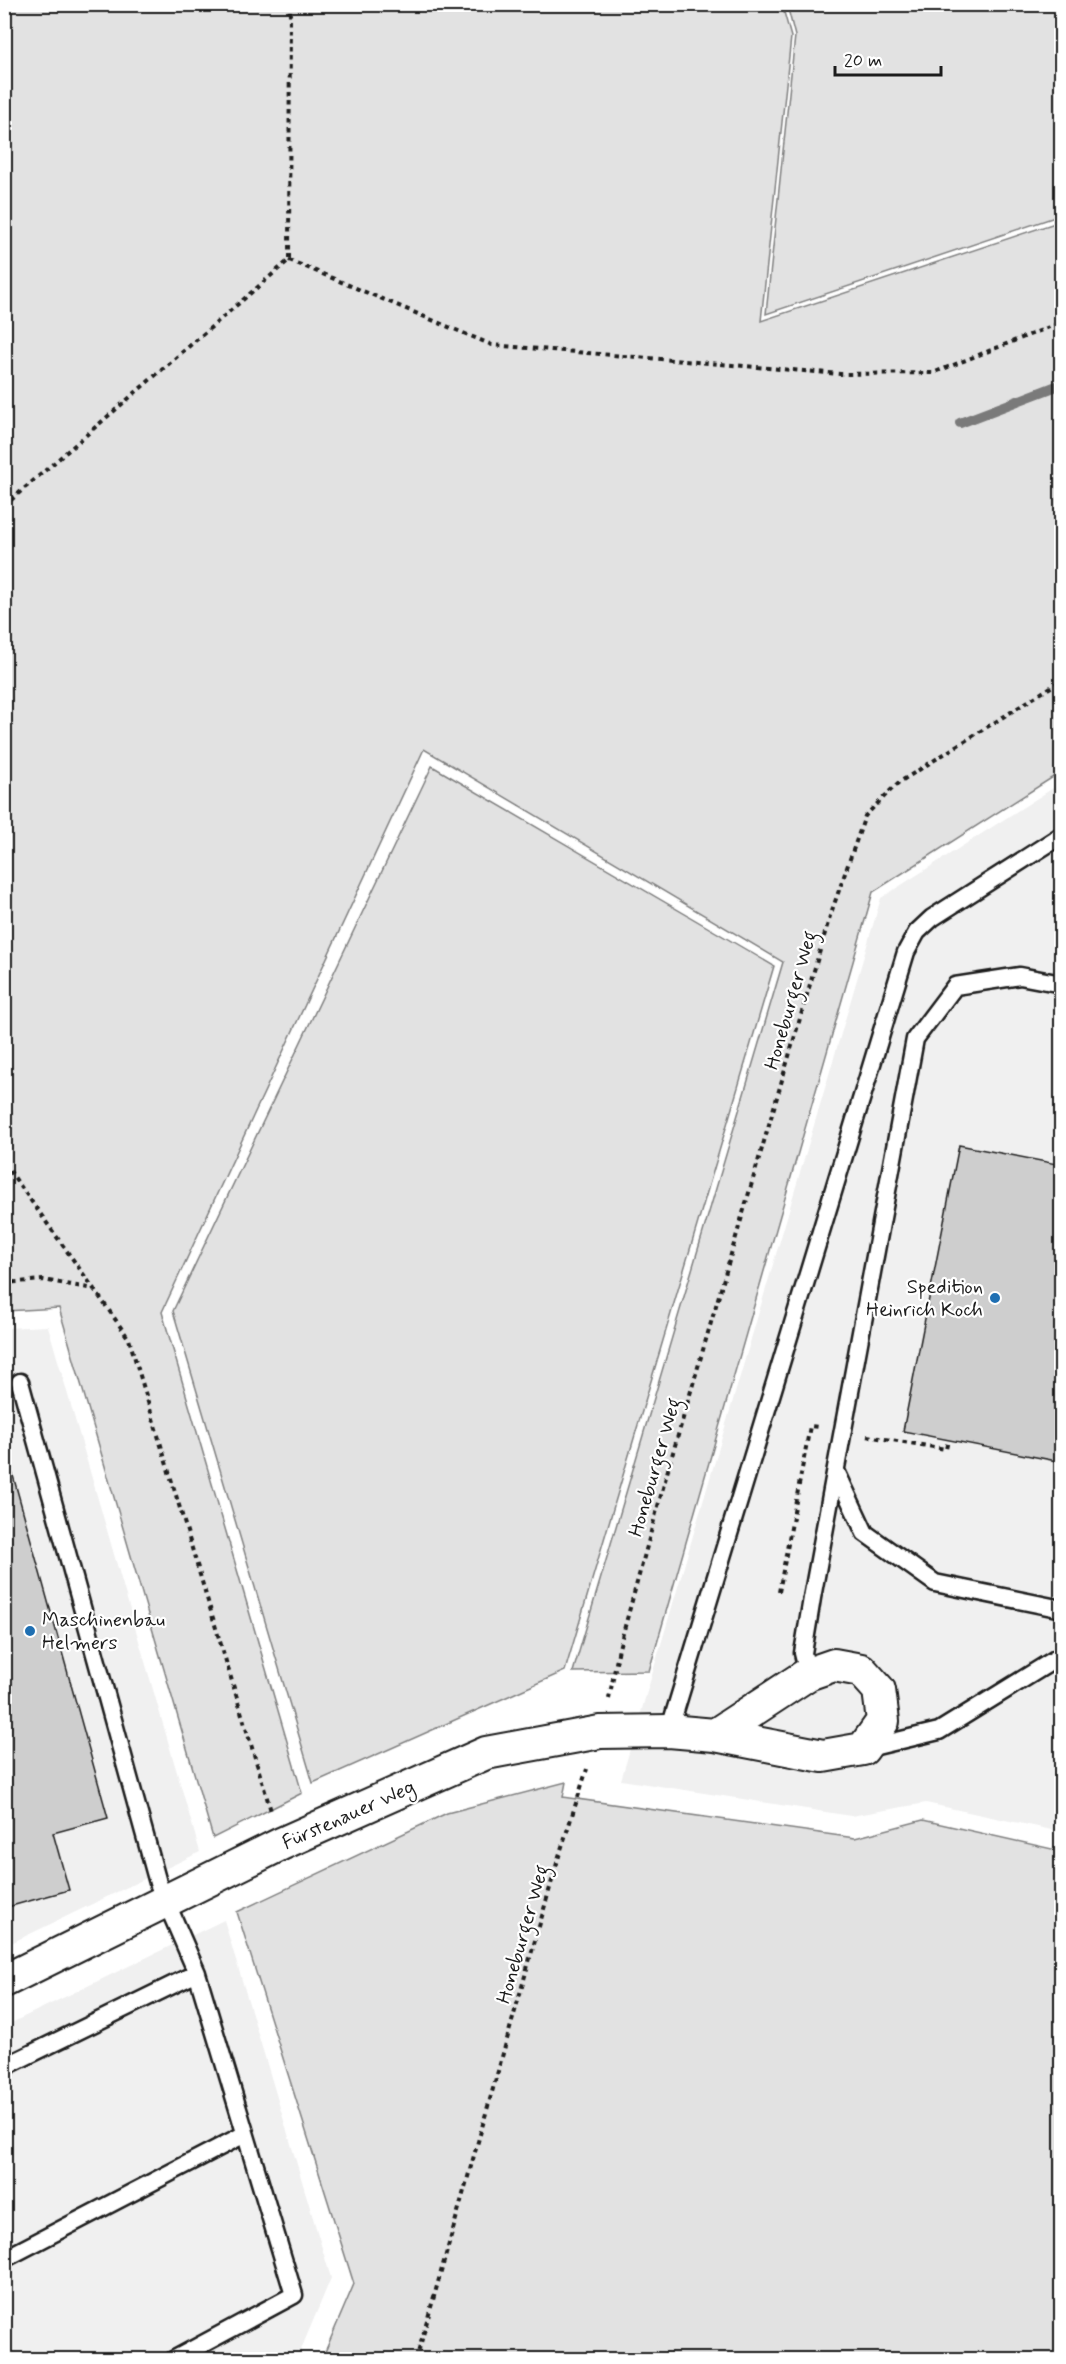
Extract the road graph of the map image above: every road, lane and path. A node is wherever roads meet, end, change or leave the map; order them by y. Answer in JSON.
{"nodes":[{"id":1,"x":290,"y":4,"type":"edge"},
{"id":2,"x":289,"y":260,"type":"junction"},
{"id":3,"x":1062,"y":322,"type":"edge"},
{"id":4,"x":4,"y":506,"type":"edge"},
{"id":5,"x":1062,"y":680,"type":"edge"},
{"id":6,"x":1062,"y":835,"type":"edge"},
{"id":7,"x":1062,"y":984,"type":"edge"},
{"id":8,"x":4,"y":1163,"type":"edge"},
{"id":9,"x":4,"y":1283,"type":"edge"},
{"id":10,"x":94,"y":1289,"type":"junction"},
{"id":11,"x":20,"y":1382,"type":"dead end"},
{"id":12,"x":836,"y":1470,"type":"junction"},
{"id":13,"x":1062,"y":1609,"type":"edge"},
{"id":14,"x":1062,"y":1655,"type":"edge"},
{"id":15,"x":808,"y":1674,"type":"junction"},
{"id":16,"x":669,"y":1731,"type":"junction"},
{"id":17,"x":600,"y":1732,"type":"junction"},
{"id":18,"x":715,"y":1735,"type":"junction"},
{"id":19,"x":863,"y":1749,"type":"junction"},
{"id":20,"x":281,"y":1844,"type":"junction"},
{"id":21,"x":165,"y":1903,"type":"junction"},
{"id":22,"x":197,"y":1973,"type":"junction"},
{"id":23,"x":4,"y":1981,"type":"edge"},
{"id":24,"x":4,"y":2067,"type":"edge"},
{"id":25,"x":245,"y":2134,"type":"junction"},
{"id":26,"x":4,"y":2259,"type":"edge"},
{"id":27,"x":173,"y":2360,"type":"edge"},
{"id":28,"x":416,"y":2360,"type":"edge"}],
"edges":[{"from":1,"to":2,"type":"path"},
{"from":2,"to":3,"type":"path"},
{"from":2,"to":4,"type":"path"},
{"from":5,"to":17,"type":"path","name":"Honeburger Weg"},
{"from":6,"to":16,"type":"lane"},
{"from":7,"to":12,"type":"lane"},
{"from":8,"to":10,"type":"path"},
{"from":9,"to":10,"type":"path"},
{"from":10,"to":20,"type":"path"},
{"from":11,"to":21,"type":"lane"},
{"from":12,"to":13,"type":"lane"},
{"from":12,"to":15,"type":"lane"},
{"from":14,"to":19,"type":"lane"},
{"from":15,"to":18,"type":"street"},
{"from":15,"to":19,"type":"street"},
{"from":16,"to":17,"type":"street","name":"Fürstenauer Weg"},
{"from":16,"to":18,"type":"street","name":"Fürstenauer Weg"},
{"from":17,"to":20,"type":"street","name":"Fürstenauer Weg"},
{"from":17,"to":28,"type":"path","name":"Honeburger Weg"},
{"from":18,"to":19,"type":"street","name":"Fürstenauer Weg"},
{"from":20,"to":21,"type":"street","name":"Fürstenauer Weg"},
{"from":21,"to":22,"type":"lane"},
{"from":21,"to":23,"type":"street","name":"Fürstenauer Weg"},
{"from":22,"to":24,"type":"lane"},
{"from":22,"to":25,"type":"lane"},
{"from":25,"to":26,"type":"lane"},
{"from":25,"to":27,"type":"lane"}]}
